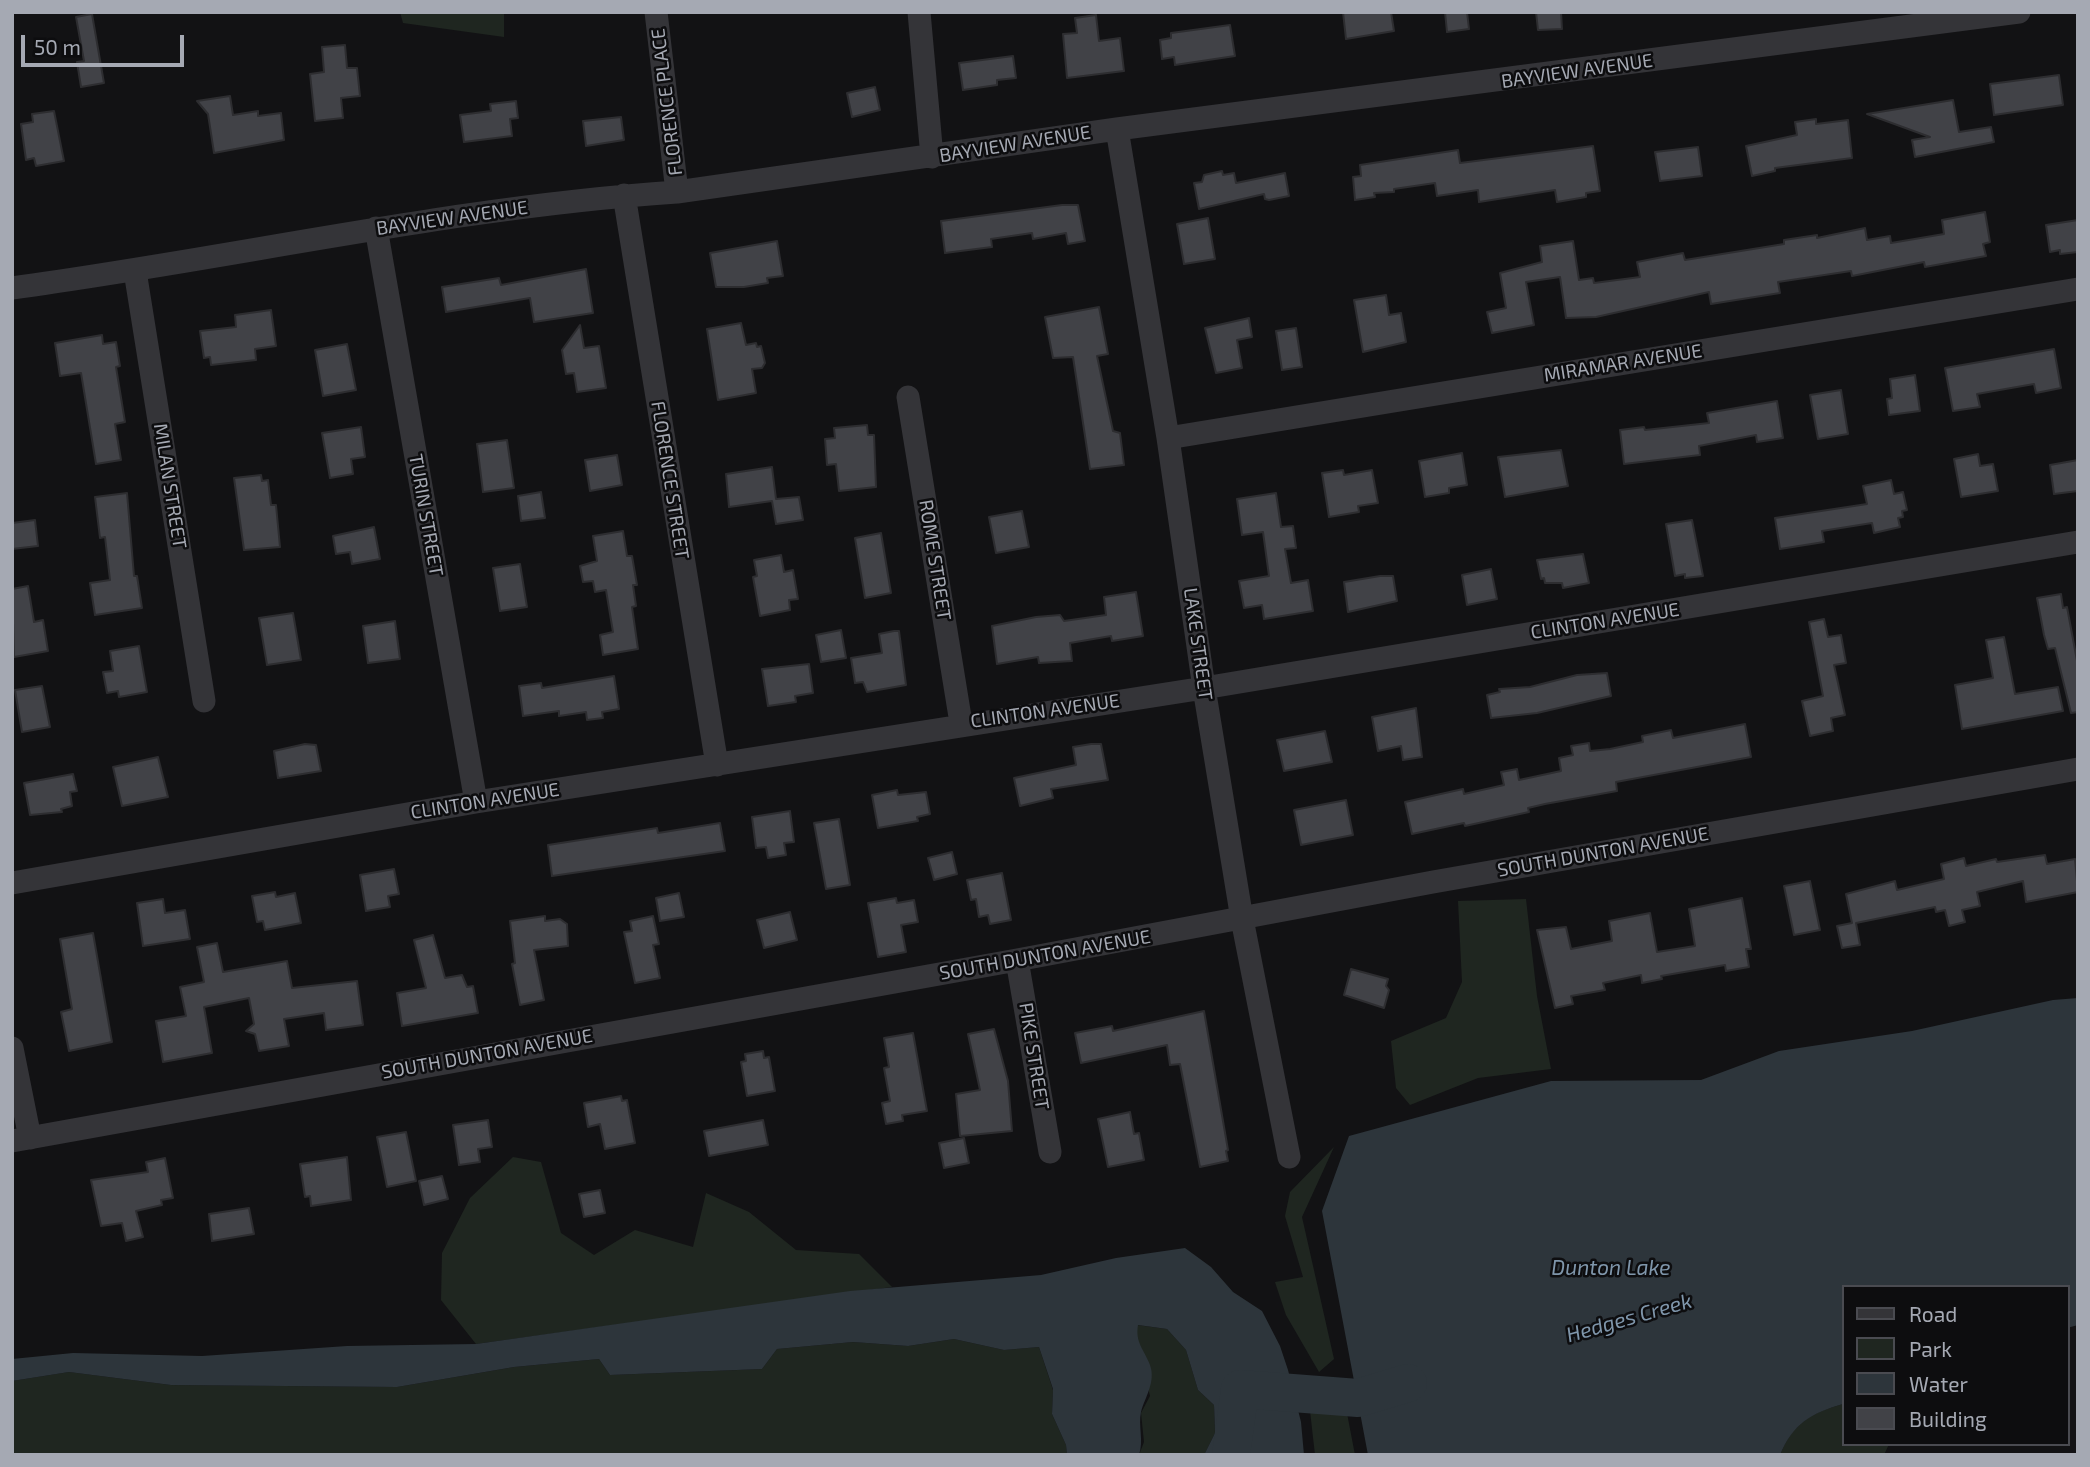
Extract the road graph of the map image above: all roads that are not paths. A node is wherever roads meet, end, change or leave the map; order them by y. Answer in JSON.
{"nodes":[{"id":1,"x":656,"y":12,"type":"edge"},
{"id":2,"x":919,"y":12,"type":"edge"},
{"id":3,"x":2019,"y":12,"type":"edge"},
{"id":4,"x":1117,"y":129,"type":"junction"},
{"id":5,"x":932,"y":157,"type":"junction"},
{"id":6,"x":677,"y":192,"type":"junction"},
{"id":7,"x":624,"y":195,"type":"junction"},
{"id":8,"x":376,"y":228,"type":"junction"},
{"id":9,"x":135,"y":271,"type":"junction"},
{"id":10,"x":12,"y":288,"type":"edge"},
{"id":11,"x":2078,"y":289,"type":"edge"},
{"id":12,"x":908,"y":397,"type":"dead end"},
{"id":13,"x":1168,"y":438,"type":"junction"},
{"id":14,"x":2078,"y":542,"type":"edge"},
{"id":15,"x":1203,"y":688,"type":"junction"},
{"id":16,"x":204,"y":701,"type":"dead end"},
{"id":17,"x":961,"y":723,"type":"junction"},
{"id":18,"x":717,"y":765,"type":"junction"},
{"id":19,"x":2078,"y":769,"type":"edge"},
{"id":20,"x":476,"y":802,"type":"junction"},
{"id":21,"x":12,"y":883,"type":"edge"},
{"id":22,"x":1242,"y":919,"type":"junction"},
{"id":23,"x":1017,"y":960,"type":"junction"},
{"id":24,"x":12,"y":1048,"type":"edge"},
{"id":25,"x":21,"y":1139,"type":"edge"},
{"id":26,"x":1049,"y":1152,"type":"dead end"},
{"id":27,"x":1289,"y":1157,"type":"dead end"}],
"edges":[{"from":1,"to":6,"type":"street","name":"FLORENCE PLACE"},
{"from":2,"to":5,"type":"street"},
{"from":3,"to":4,"type":"street","name":"BAYVIEW AVENUE"},
{"from":4,"to":5,"type":"street","name":"BAYVIEW AVENUE"},
{"from":4,"to":13,"type":"street","name":"LAKE STREET"},
{"from":5,"to":6,"type":"street","name":"BAYVIEW AVENUE"},
{"from":6,"to":7,"type":"street","name":"BAYVIEW AVENUE"},
{"from":7,"to":8,"type":"street","name":"BAYVIEW AVENUE"},
{"from":7,"to":18,"type":"street","name":"FLORENCE STREET"},
{"from":8,"to":9,"type":"street","name":"BAYVIEW AVENUE"},
{"from":8,"to":20,"type":"street","name":"TURIN STREET"},
{"from":9,"to":10,"type":"street","name":"BAYVIEW AVENUE"},
{"from":9,"to":16,"type":"street","name":"MILAN STREET"},
{"from":11,"to":13,"type":"street","name":"MIRAMAR AVENUE"},
{"from":12,"to":17,"type":"street","name":"ROME STREET"},
{"from":13,"to":15,"type":"street","name":"LAKE STREET"},
{"from":14,"to":15,"type":"street","name":"CLINTON AVENUE"},
{"from":15,"to":17,"type":"street","name":"CLINTON AVENUE"},
{"from":15,"to":22,"type":"street","name":"LAKE STREET"},
{"from":17,"to":18,"type":"street","name":"CLINTON AVENUE"},
{"from":18,"to":20,"type":"street","name":"CLINTON AVENUE"},
{"from":19,"to":22,"type":"street","name":"SOUTH DUNTON AVENUE"},
{"from":20,"to":21,"type":"street","name":"CLINTON AVENUE"},
{"from":22,"to":23,"type":"street","name":"SOUTH DUNTON AVENUE"},
{"from":22,"to":27,"type":"street","name":"LAKE STREET"},
{"from":23,"to":25,"type":"street","name":"SOUTH DUNTON AVENUE"},
{"from":23,"to":26,"type":"street","name":"PIKE STREET"},
{"from":24,"to":25,"type":"street"}]}
